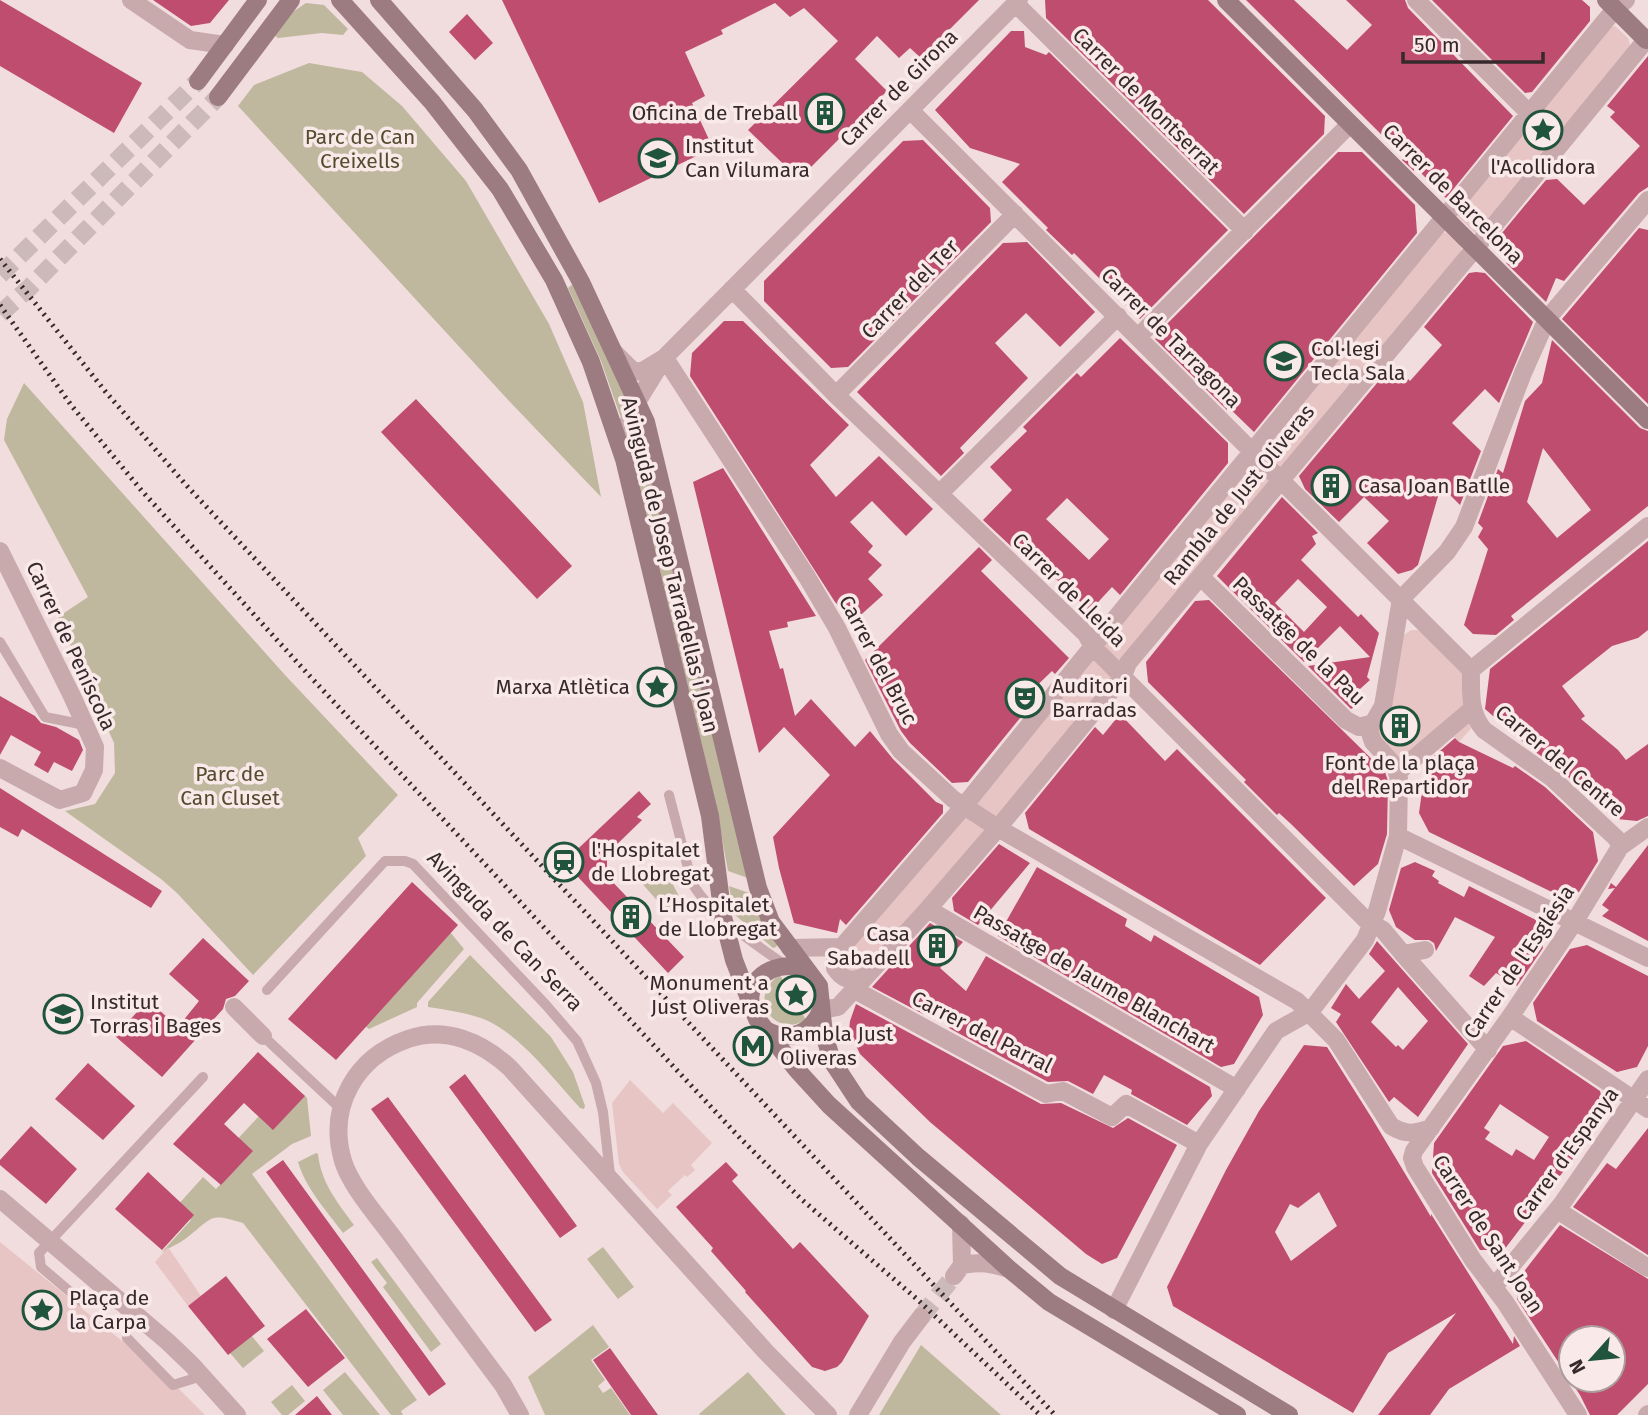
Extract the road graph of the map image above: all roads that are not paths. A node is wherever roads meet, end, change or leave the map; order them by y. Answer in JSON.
{"nodes":[{"id":1,"x":131,"y":0,"type":"edge"},
{"id":2,"x":258,"y":0,"type":"edge"},
{"id":3,"x":291,"y":0,"type":"edge"},
{"id":4,"x":340,"y":0,"type":"edge"},
{"id":5,"x":379,"y":0,"type":"edge"},
{"id":6,"x":1226,"y":0,"type":"edge"},
{"id":7,"x":1416,"y":0,"type":"edge"},
{"id":8,"x":1017,"y":2,"type":"edge"},
{"id":9,"x":1616,"y":3,"type":"edge"},
{"id":10,"x":1647,"y":41,"type":"edge"},
{"id":11,"x":225,"y":45,"type":"junction"},
{"id":12,"x":198,"y":81,"type":"tunnel mouth"},
{"id":13,"x":218,"y":97,"type":"tunnel mouth"},
{"id":14,"x":910,"y":110,"type":"junction"},
{"id":15,"x":1531,"y":114,"type":"junction"},
{"id":16,"x":1350,"y":124,"type":"junction"},
{"id":17,"x":1647,"y":203,"type":"edge"},
{"id":18,"x":1015,"y":214,"type":"junction"},
{"id":19,"x":1445,"y":218,"type":"junction"},
{"id":20,"x":1245,"y":231,"type":"junction"},
{"id":21,"x":1475,"y":248,"type":"junction"},
{"id":22,"x":732,"y":289,"type":"junction"},
{"id":23,"x":1118,"y":316,"type":"junction"},
{"id":24,"x":1547,"y":319,"type":"junction"},
{"id":25,"x":1138,"y":337,"type":"junction"},
{"id":26,"x":614,"y":352,"type":"junction"},
{"id":27,"x":664,"y":358,"type":"junction"},
{"id":28,"x":836,"y":395,"type":"junction"},
{"id":29,"x":637,"y":402,"type":"junction"},
{"id":30,"x":1648,"y":420,"type":"edge"},
{"id":31,"x":620,"y":444,"type":"junction"},
{"id":32,"x":1253,"y":453,"type":"junction"},
{"id":33,"x":1282,"y":479,"type":"junction"},
{"id":34,"x":939,"y":495,"type":"junction"},
{"id":35,"x":1648,"y":526,"type":"edge"},
{"id":36,"x":0,"y":551,"type":"edge"},
{"id":37,"x":1201,"y":578,"type":"junction"},
{"id":38,"x":1401,"y":599,"type":"junction"},
{"id":39,"x":0,"y":642,"type":"edge"},
{"id":40,"x":1093,"y":647,"type":"junction"},
{"id":41,"x":1471,"y":670,"type":"junction"},
{"id":42,"x":1122,"y":676,"type":"junction"},
{"id":43,"x":1472,"y":709,"type":"junction"},
{"id":44,"x":1370,"y":724,"type":"junction"},
{"id":45,"x":85,"y":725,"type":"junction"},
{"id":46,"x":0,"y":768,"type":"edge"},
{"id":47,"x":1398,"y":772,"type":"junction"},
{"id":48,"x":669,"y":795,"type":"dead end"},
{"id":49,"x":964,"y":806,"type":"junction"},
{"id":50,"x":998,"y":828,"type":"junction"},
{"id":51,"x":1398,"y":836,"type":"junction"},
{"id":52,"x":1647,"y":836,"type":"edge"},
{"id":53,"x":1620,"y":847,"type":"junction"},
{"id":54,"x":928,"y":909,"type":"junction"},
{"id":55,"x":723,"y":917,"type":"junction"},
{"id":56,"x":1575,"y":921,"type":"junction"},
{"id":57,"x":1372,"y":923,"type":"junction"},
{"id":58,"x":841,"y":947,"type":"junction"},
{"id":59,"x":1425,"y":950,"type":"dead end"},
{"id":60,"x":1403,"y":954,"type":"junction"},
{"id":61,"x":787,"y":956,"type":"junction"},
{"id":62,"x":1648,"y":958,"type":"edge"},
{"id":63,"x":858,"y":985,"type":"junction"},
{"id":64,"x":267,"y":990,"type":"dead end"},
{"id":65,"x":234,"y":1007,"type":"dead end"},
{"id":66,"x":751,"y":1007,"type":"junction"},
{"id":67,"x":821,"y":1010,"type":"junction"},
{"id":68,"x":1310,"y":1012,"type":"junction"},
{"id":69,"x":1510,"y":1017,"type":"junction"},
{"id":70,"x":764,"y":1029,"type":"junction"},
{"id":71,"x":263,"y":1037,"type":"joint"},
{"id":72,"x":1485,"y":1047,"type":"junction"},
{"id":73,"x":203,"y":1077,"type":"dead end"},
{"id":74,"x":1648,"y":1079,"type":"edge"},
{"id":75,"x":1237,"y":1089,"type":"junction"},
{"id":76,"x":1641,"y":1105,"type":"edge"},
{"id":77,"x":341,"y":1109,"type":"junction"},
{"id":78,"x":1432,"y":1128,"type":"junction"},
{"id":79,"x":1199,"y":1144,"type":"junction"},
{"id":80,"x":610,"y":1179,"type":"junction"},
{"id":81,"x":0,"y":1199,"type":"edge"},
{"id":82,"x":1557,"y":1210,"type":"junction"},
{"id":83,"x":961,"y":1224,"type":"junction"},
{"id":84,"x":51,"y":1240,"type":"junction"},
{"id":85,"x":1648,"y":1268,"type":"edge"},
{"id":86,"x":1009,"y":1269,"type":"junction"},
{"id":87,"x":1494,"y":1287,"type":"junction"},
{"id":88,"x":82,"y":1302,"type":"dead end"},
{"id":89,"x":1114,"y":1310,"type":"junction"},
{"id":90,"x":921,"y":1317,"type":"tunnel mouth"},
{"id":91,"x":127,"y":1338,"type":"dead end"},
{"id":92,"x":202,"y":1376,"type":"junction"},
{"id":93,"x":237,"y":1415,"type":"edge"},
{"id":94,"x":520,"y":1415,"type":"edge"},
{"id":95,"x":828,"y":1415,"type":"edge"},
{"id":96,"x":858,"y":1415,"type":"edge"},
{"id":97,"x":1237,"y":1415,"type":"edge"},
{"id":98,"x":1289,"y":1415,"type":"edge"},
{"id":99,"x":1578,"y":1415,"type":"edge"}],
"edges":[{"from":1,"to":11,"type":"street"},
{"from":2,"to":11,"type":"street"},
{"from":3,"to":13,"type":"street"},
{"from":4,"to":31,"type":"street","name":"Avinguda de Josep Tarradellas i Joan"},
{"from":5,"to":26,"type":"street","name":"Avinguda de Josep Tarradellas i Joan"},
{"from":6,"to":16,"type":"street","name":"Carrer de Barcelona"},
{"from":7,"to":15,"type":"street"},
{"from":8,"to":14,"type":"street","name":"Carrer de Girona"},
{"from":8,"to":20,"type":"street","name":"Carrer de Montserrat"},
{"from":9,"to":10,"type":"street"},
{"from":9,"to":15,"type":"street","name":"Rambla de Just Oliveras"},
{"from":10,"to":21,"type":"street","name":"Rambla de Just Oliveras"},
{"from":11,"to":12,"type":"street"},
{"from":14,"to":18,"type":"street","name":"Carrer de Tarragona"},
{"from":14,"to":22,"type":"street","name":"Carrer de Girona"},
{"from":15,"to":19,"type":"street","name":"Rambla de Just Oliveras"},
{"from":16,"to":19,"type":"street","name":"Carrer de Barcelona"},
{"from":16,"to":20,"type":"street"},
{"from":17,"to":24,"type":"street"},
{"from":18,"to":23,"type":"street","name":"Carrer de Tarragona"},
{"from":18,"to":28,"type":"street","name":"Carrer del Ter"},
{"from":19,"to":21,"type":"street","name":"Carrer de Barcelona"},
{"from":19,"to":32,"type":"street","name":"Rambla de Just Oliveras"},
{"from":20,"to":25,"type":"street"},
{"from":21,"to":24,"type":"street","name":"Carrer de Barcelona"},
{"from":21,"to":33,"type":"street","name":"Rambla de Just Oliveras"},
{"from":22,"to":27,"type":"street","name":"Carrer de Girona"},
{"from":22,"to":28,"type":"street","name":"Carrer de Lleida"},
{"from":23,"to":25,"type":"street","name":"Carrer de Tarragona"},
{"from":23,"to":34,"type":"street"},
{"from":24,"to":30,"type":"street","name":"Carrer de Barcelona"},
{"from":24,"to":38,"type":"street"},
{"from":25,"to":32,"type":"street","name":"Carrer de Tarragona"},
{"from":26,"to":27,"type":"street","name":"Carrer de Girona"},
{"from":26,"to":29,"type":"street","name":"Avinguda de Josep Tarradellas i Joan"},
{"from":27,"to":29,"type":"street","name":"Carrer de Girona"},
{"from":27,"to":49,"type":"street","name":"Carrer del Bruc"},
{"from":28,"to":34,"type":"street","name":"Carrer de Lleida"},
{"from":29,"to":31,"type":"street","name":"Carrer de Girona"},
{"from":29,"to":61,"type":"street","name":"Avinguda de Josep Tarradellas i Joan"},
{"from":31,"to":55,"type":"street","name":"Avinguda de Josep Tarradellas i Joan"},
{"from":32,"to":33,"type":"street","name":"Carrer de Tarragona"},
{"from":32,"to":40,"type":"street","name":"Rambla de Just Oliveras"},
{"from":33,"to":37,"type":"street","name":"Rambla de Just Oliveras"},
{"from":33,"to":38,"type":"street","name":"Carrer de Tarragona"},
{"from":34,"to":40,"type":"street","name":"Carrer de Lleida"},
{"from":35,"to":41,"type":"street"},
{"from":36,"to":45,"type":"street","name":"Carrer de Peníscola"},
{"from":37,"to":42,"type":"street","name":"Rambla de Just Oliveras"},
{"from":37,"to":44,"type":"street","name":"Passatge de la Pau"},
{"from":38,"to":41,"type":"street","name":"Carrer de Tarragona"},
{"from":38,"to":44,"type":"street"},
{"from":39,"to":45,"type":"lane"},
{"from":40,"to":42,"type":"street","name":"Carrer de Lleida"},
{"from":40,"to":49,"type":"street","name":"Rambla de Just Oliveras"},
{"from":41,"to":43,"type":"street"},
{"from":42,"to":50,"type":"street","name":"Rambla de Just Oliveras"},
{"from":42,"to":57,"type":"street","name":"Carrer de Lleida"},
{"from":43,"to":47,"type":"street"},
{"from":43,"to":53,"type":"street","name":"Carrer del Centre"},
{"from":44,"to":47,"type":"street"},
{"from":45,"to":46,"type":"street","name":"Carrer de Peníscola"},
{"from":47,"to":51,"type":"street"},
{"from":48,"to":55,"type":"lane"},
{"from":49,"to":50,"type":"street","name":"Carrer del Bruc"},
{"from":49,"to":58,"type":"street","name":"Rambla de Just Oliveras"},
{"from":50,"to":54,"type":"street","name":"Rambla de Just Oliveras"},
{"from":50,"to":68,"type":"street","name":"Carrer del Bruc"},
{"from":51,"to":56,"type":"street"},
{"from":51,"to":57,"type":"street"},
{"from":52,"to":53,"type":"street","name":"Carrer de l'Església"},
{"from":53,"to":56,"type":"street","name":"Carrer de l'Església"},
{"from":54,"to":63,"type":"street","name":"Rambla de Just Oliveras"},
{"from":54,"to":75,"type":"street","name":"Passatge de Jaume Blanchart"},
{"from":55,"to":61,"type":"lane"},
{"from":55,"to":66,"type":"street","name":"Avinguda de Josep Tarradellas i Joan"},
{"from":56,"to":62,"type":"street"},
{"from":56,"to":69,"type":"street","name":"Carrer de l'Església"},
{"from":57,"to":60,"type":"street","name":"Carrer de Lleida"},
{"from":57,"to":68,"type":"street"},
{"from":58,"to":61,"type":"street"},
{"from":58,"to":63,"type":"street"},
{"from":59,"to":60,"type":"street"},
{"from":60,"to":72,"type":"street","name":"Carrer de Lleida"},
{"from":61,"to":66,"type":"street"},
{"from":61,"to":67,"type":"street","name":"Avinguda de Josep Tarradellas i Joan"},
{"from":63,"to":67,"type":"street","name":"Rambla de Just Oliveras"},
{"from":63,"to":79,"type":"street","name":"Carrer del Parral"},
{"from":64,"to":80,"type":"lane","name":"Avinguda de Can Serra"},
{"from":65,"to":71,"type":"street"},
{"from":66,"to":70,"type":"street","name":"Avinguda de Josep Tarradellas i Joan"},
{"from":67,"to":70,"type":"street"},
{"from":67,"to":89,"type":"street","name":"Avinguda de Josep Tarradellas i Joan"},
{"from":68,"to":75,"type":"street"},
{"from":68,"to":78,"type":"street","name":"Carrer de Sant Joan"},
{"from":69,"to":72,"type":"street","name":"Carrer de l'Església"},
{"from":69,"to":76,"type":"street"},
{"from":70,"to":83,"type":"street","name":"Avinguda de Josep Tarradellas i Joan"},
{"from":71,"to":77,"type":"lane"},
{"from":72,"to":78,"type":"street","name":"Carrer de l'Església"},
{"from":73,"to":84,"type":"lane"},
{"from":74,"to":76,"type":"street","name":"Carrer d'Espanya"},
{"from":75,"to":79,"type":"street"},
{"from":76,"to":82,"type":"street","name":"Carrer d'Espanya"},
{"from":77,"to":80,"type":"street"},
{"from":77,"to":94,"type":"street"},
{"from":78,"to":87,"type":"street","name":"Carrer de Sant Joan"},
{"from":79,"to":89,"type":"street"},
{"from":80,"to":95,"type":"street"},
{"from":81,"to":84,"type":"street"},
{"from":82,"to":85,"type":"street"},
{"from":82,"to":87,"type":"street","name":"Carrer d'Espanya"},
{"from":83,"to":86,"type":"street","name":"Avinguda de Josep Tarradellas i Joan"},
{"from":83,"to":86,"type":"street"},
{"from":84,"to":88,"type":"lane"},
{"from":84,"to":92,"type":"street"},
{"from":86,"to":97,"type":"street","name":"Avinguda de Josep Tarradellas i Joan"},
{"from":87,"to":99,"type":"street","name":"Carrer de Sant Joan"},
{"from":89,"to":98,"type":"street","name":"Avinguda de Josep Tarradellas i Joan"},
{"from":90,"to":96,"type":"street"},
{"from":91,"to":92,"type":"lane"},
{"from":92,"to":93,"type":"street"}]}
